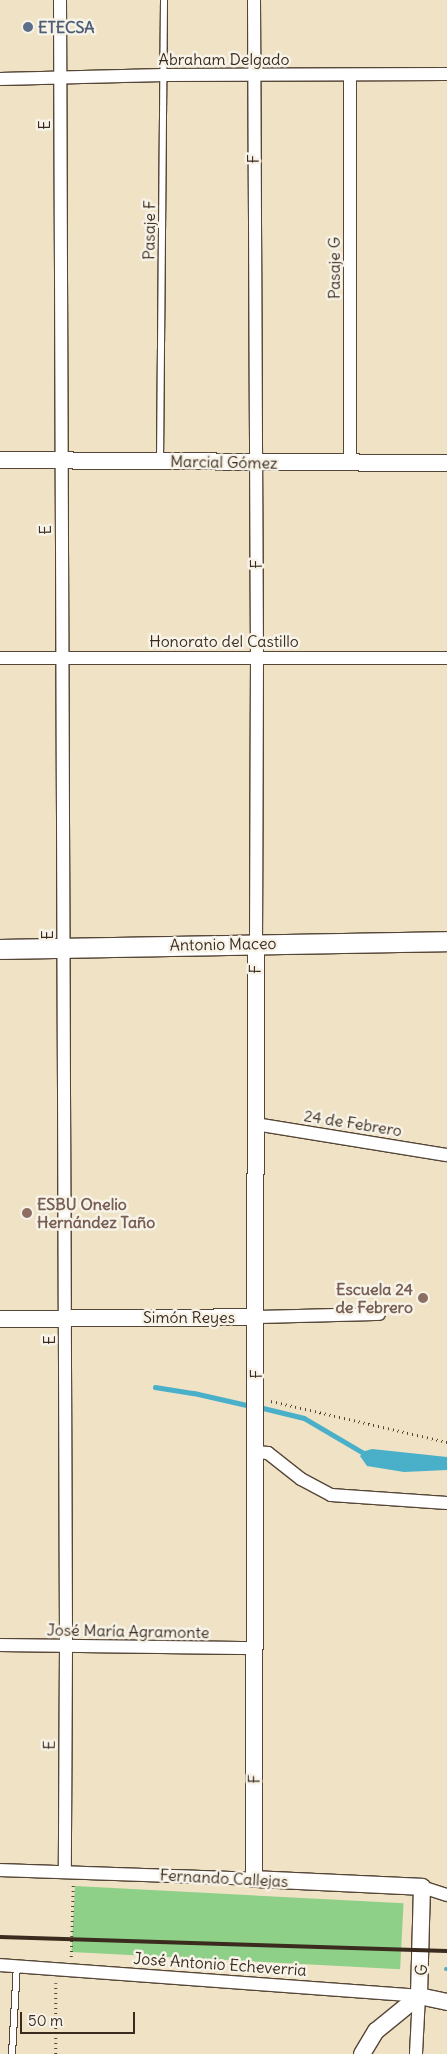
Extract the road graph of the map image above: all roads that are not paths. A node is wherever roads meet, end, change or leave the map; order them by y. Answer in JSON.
{"nodes":[{"id":1,"x":60,"y":0,"type":"edge"},
{"id":2,"x":164,"y":0,"type":"edge"},
{"id":3,"x":254,"y":0,"type":"edge"},
{"id":4,"x":447,"y":74,"type":"edge"},
{"id":5,"x":164,"y":75,"type":"junction"},
{"id":6,"x":350,"y":75,"type":"junction"},
{"id":7,"x":253,"y":76,"type":"junction"},
{"id":8,"x":60,"y":77,"type":"junction"},
{"id":9,"x":0,"y":79,"type":"edge"},
{"id":10,"x":0,"y":460,"type":"edge"},
{"id":11,"x":60,"y":460,"type":"junction"},
{"id":12,"x":160,"y":461,"type":"junction"},
{"id":13,"x":350,"y":462,"type":"junction"},
{"id":14,"x":255,"y":463,"type":"junction"},
{"id":15,"x":447,"y":463,"type":"edge"},
{"id":16,"x":0,"y":658,"type":"edge"},
{"id":17,"x":62,"y":658,"type":"junction"},
{"id":18,"x":257,"y":658,"type":"junction"},
{"id":19,"x":447,"y":658,"type":"edge"},
{"id":20,"x":447,"y":941,"type":"edge"},
{"id":21,"x":256,"y":944,"type":"junction"},
{"id":22,"x":64,"y":947,"type":"junction"},
{"id":23,"x":0,"y":948,"type":"edge"},
{"id":24,"x":254,"y":1124,"type":"junction"},
{"id":25,"x":447,"y":1155,"type":"edge"},
{"id":26,"x":379,"y":1314,"type":"dead end"},
{"id":27,"x":255,"y":1317,"type":"junction"},
{"id":28,"x":65,"y":1318,"type":"junction"},
{"id":29,"x":0,"y":1319,"type":"edge"},
{"id":30,"x":255,"y":1445,"type":"junction"},
{"id":31,"x":447,"y":1503,"type":"edge"},
{"id":32,"x":0,"y":1645,"type":"edge"},
{"id":33,"x":66,"y":1646,"type":"junction"},
{"id":34,"x":255,"y":1648,"type":"junction"},
{"id":35,"x":0,"y":1870,"type":"edge"},
{"id":36,"x":69,"y":1871,"type":"junction"},
{"id":37,"x":254,"y":1879,"type":"junction"},
{"id":38,"x":422,"y":1887,"type":"junction"},
{"id":39,"x":447,"y":1894,"type":"edge"},
{"id":40,"x":0,"y":1965,"type":"edge"},
{"id":41,"x":17,"y":1965,"type":"junction"},
{"id":42,"x":419,"y":1996,"type":"junction"},
{"id":43,"x":447,"y":2002,"type":"edge"},
{"id":44,"x":12,"y":2054,"type":"edge"},
{"id":45,"x":362,"y":2054,"type":"edge"},
{"id":46,"x":416,"y":2054,"type":"edge"}],
"edges":[{"from":1,"to":8,"type":"street","name":"E"},
{"from":2,"to":5,"type":"lane","name":"Pasaje F"},
{"from":3,"to":7,"type":"street","name":"F"},
{"from":4,"to":6,"type":"street","name":"Abraham Delgado"},
{"from":5,"to":7,"type":"street","name":"Abraham Delgado"},
{"from":5,"to":8,"type":"street","name":"Abraham Delgado"},
{"from":5,"to":12,"type":"lane","name":"Pasaje F"},
{"from":6,"to":7,"type":"street","name":"Abraham Delgado"},
{"from":6,"to":13,"type":"street","name":"Pasaje G"},
{"from":7,"to":14,"type":"street","name":"F"},
{"from":8,"to":9,"type":"street","name":"Abraham Delgado"},
{"from":8,"to":11,"type":"street","name":"E"},
{"from":10,"to":11,"type":"street","name":"Marcial Gómez"},
{"from":11,"to":12,"type":"street","name":"Marcial Gómez"},
{"from":11,"to":17,"type":"street","name":"E"},
{"from":12,"to":14,"type":"street","name":"Marcial Gómez"},
{"from":13,"to":14,"type":"street","name":"Marcial Gómez"},
{"from":13,"to":15,"type":"street","name":"Marcial Gómez"},
{"from":14,"to":18,"type":"street","name":"F"},
{"from":16,"to":17,"type":"street","name":"Honorato del Castillo"},
{"from":17,"to":18,"type":"street","name":"Honorato del Castillo"},
{"from":17,"to":22,"type":"street","name":"E"},
{"from":18,"to":19,"type":"street","name":"Honorato del Castillo"},
{"from":18,"to":21,"type":"street","name":"F"},
{"from":20,"to":21,"type":"main road","name":"Antonio Maceo"},
{"from":21,"to":22,"type":"main road","name":"Antonio Maceo"},
{"from":21,"to":24,"type":"street","name":"F"},
{"from":22,"to":23,"type":"main road","name":"Antonio Maceo"},
{"from":22,"to":28,"type":"street","name":"E"},
{"from":24,"to":25,"type":"street","name":"24 de Febrero"},
{"from":24,"to":27,"type":"street","name":"F"},
{"from":26,"to":27,"type":"street","name":"Simón Reyes"},
{"from":27,"to":28,"type":"street","name":"Simón Reyes"},
{"from":27,"to":30,"type":"street","name":"F"},
{"from":28,"to":29,"type":"street","name":"Simón Reyes"},
{"from":28,"to":33,"type":"street","name":"E"},
{"from":30,"to":31,"type":"street"},
{"from":30,"to":34,"type":"street","name":"F"},
{"from":32,"to":33,"type":"street","name":"José María Agramonte"},
{"from":33,"to":34,"type":"street","name":"José María Agramonte"},
{"from":33,"to":36,"type":"street","name":"E"},
{"from":34,"to":37,"type":"street","name":"F"},
{"from":35,"to":36,"type":"street","name":"Fernando Callejas"},
{"from":36,"to":37,"type":"street","name":"Fernando Callejas"},
{"from":37,"to":38,"type":"street","name":"Fernando Callejas"},
{"from":38,"to":39,"type":"street","name":"Fernando Callejas"},
{"from":38,"to":42,"type":"street","name":"G"},
{"from":40,"to":41,"type":"street","name":"José Antonio Echeverria"},
{"from":41,"to":42,"type":"street","name":"José Antonio Echeverria"},
{"from":41,"to":44,"type":"lane"},
{"from":42,"to":43,"type":"street"},
{"from":42,"to":45,"type":"street"},
{"from":42,"to":46,"type":"street","name":"G"}]}
